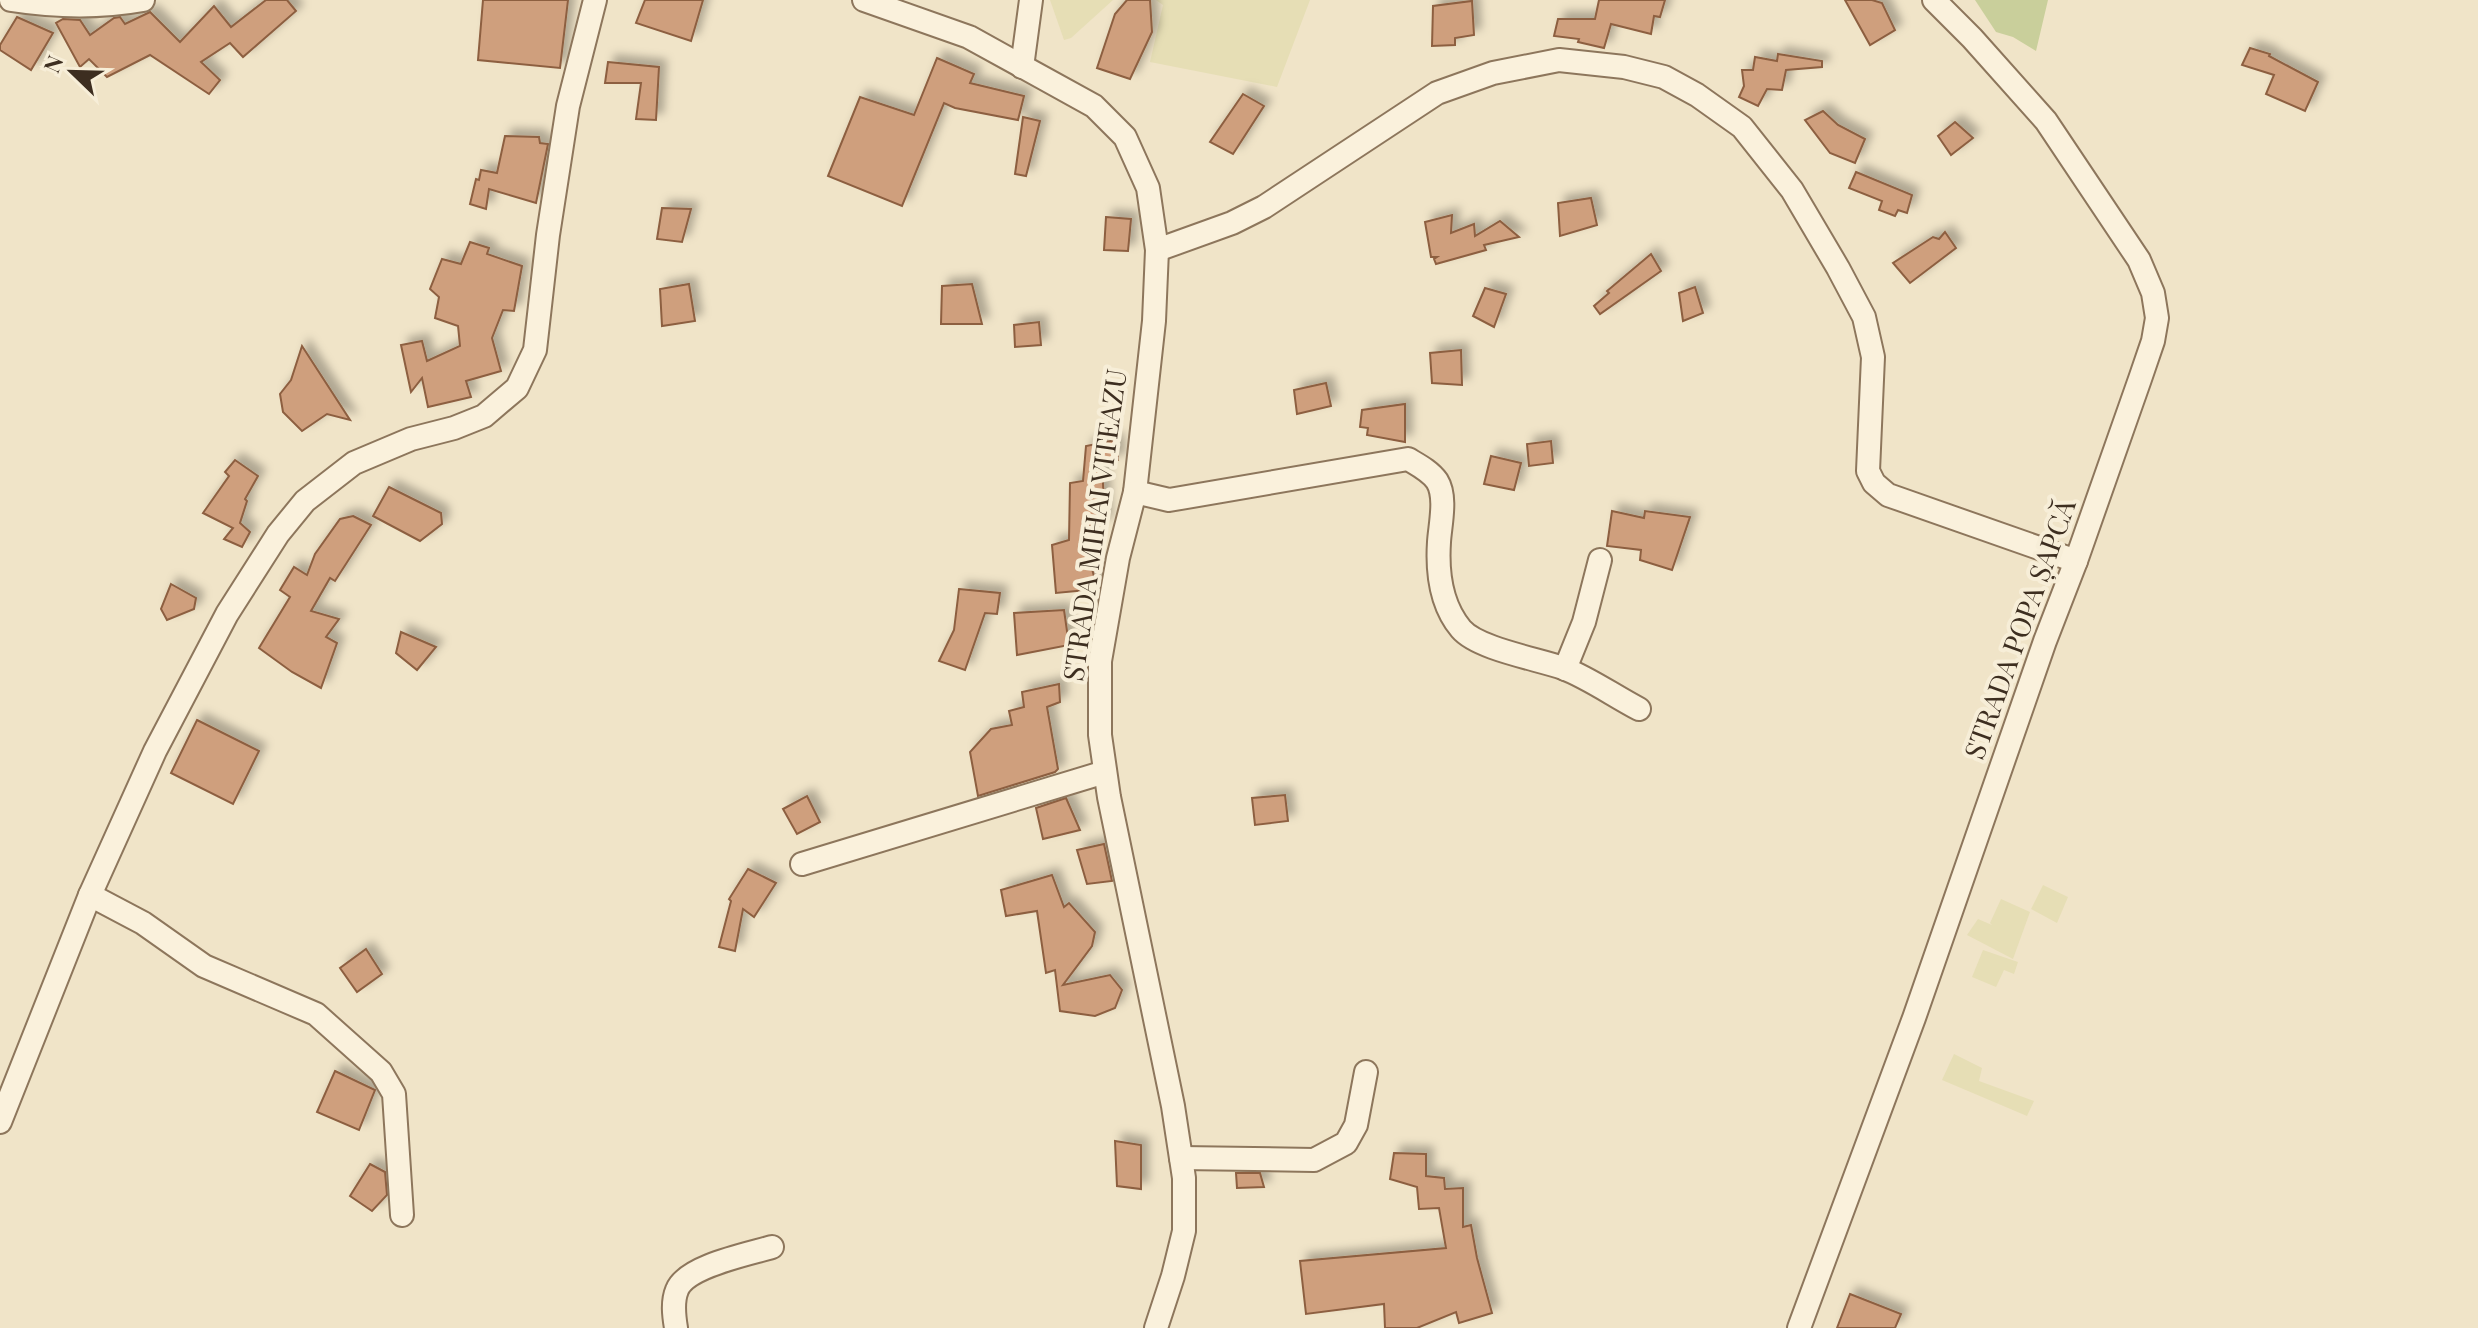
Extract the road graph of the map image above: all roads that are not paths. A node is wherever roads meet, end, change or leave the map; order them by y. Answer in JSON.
{"nodes":[{"id":1,"x":11,"y":0,"type":"edge"},
{"id":2,"x":143,"y":0,"type":"edge"},
{"id":3,"x":595,"y":0,"type":"edge"},
{"id":4,"x":864,"y":0,"type":"edge"},
{"id":5,"x":1031,"y":0,"type":"edge"},
{"id":6,"x":1934,"y":0,"type":"edge"},
{"id":7,"x":1022,"y":67,"type":"junction"},
{"id":8,"x":1157,"y":250,"type":"junction"},
{"id":9,"x":1135,"y":492,"type":"junction"},
{"id":10,"x":1600,"y":560,"type":"dead end"},
{"id":11,"x":2076,"y":561,"type":"junction"},
{"id":12,"x":1565,"y":669,"type":"junction"},
{"id":13,"x":1639,"y":709,"type":"dead end"},
{"id":14,"x":1105,"y":772,"type":"junction"},
{"id":15,"x":802,"y":864,"type":"dead end"},
{"id":16,"x":90,"y":895,"type":"junction"},
{"id":17,"x":1366,"y":1072,"type":"dead end"},
{"id":18,"x":0,"y":1122,"type":"edge"},
{"id":19,"x":1181,"y":1158,"type":"junction"},
{"id":20,"x":402,"y":1215,"type":"dead end"},
{"id":21,"x":772,"y":1247,"type":"dead end"},
{"id":22,"x":676,"y":1328,"type":"edge"},
{"id":23,"x":1156,"y":1328,"type":"edge"},
{"id":24,"x":1799,"y":1328,"type":"edge"}],
"edges":[{"from":1,"to":2,"type":"street"},
{"from":3,"to":16,"type":"street"},
{"from":4,"to":7,"type":"street","name":"STRADA MIHAI VITEAZU"},
{"from":5,"to":7,"type":"street"},
{"from":6,"to":11,"type":"street","name":"STRADA POPA ȘAPCĂ"},
{"from":7,"to":8,"type":"street","name":"STRADA MIHAI VITEAZU"},
{"from":8,"to":9,"type":"street","name":"STRADA MIHAI VITEAZU"},
{"from":8,"to":11,"type":"street"},
{"from":9,"to":12,"type":"street"},
{"from":9,"to":14,"type":"street","name":"STRADA MIHAI VITEAZU"},
{"from":10,"to":12,"type":"street"},
{"from":11,"to":24,"type":"street","name":"STRADA POPA ȘAPCĂ"},
{"from":12,"to":13,"type":"street"},
{"from":14,"to":15,"type":"street"},
{"from":14,"to":19,"type":"street","name":"STRADA MIHAI VITEAZU"},
{"from":16,"to":18,"type":"street"},
{"from":16,"to":20,"type":"street"},
{"from":17,"to":19,"type":"street"},
{"from":19,"to":23,"type":"street","name":"STRADA MIHAI VITEAZU"},
{"from":21,"to":22,"type":"street"}]}
